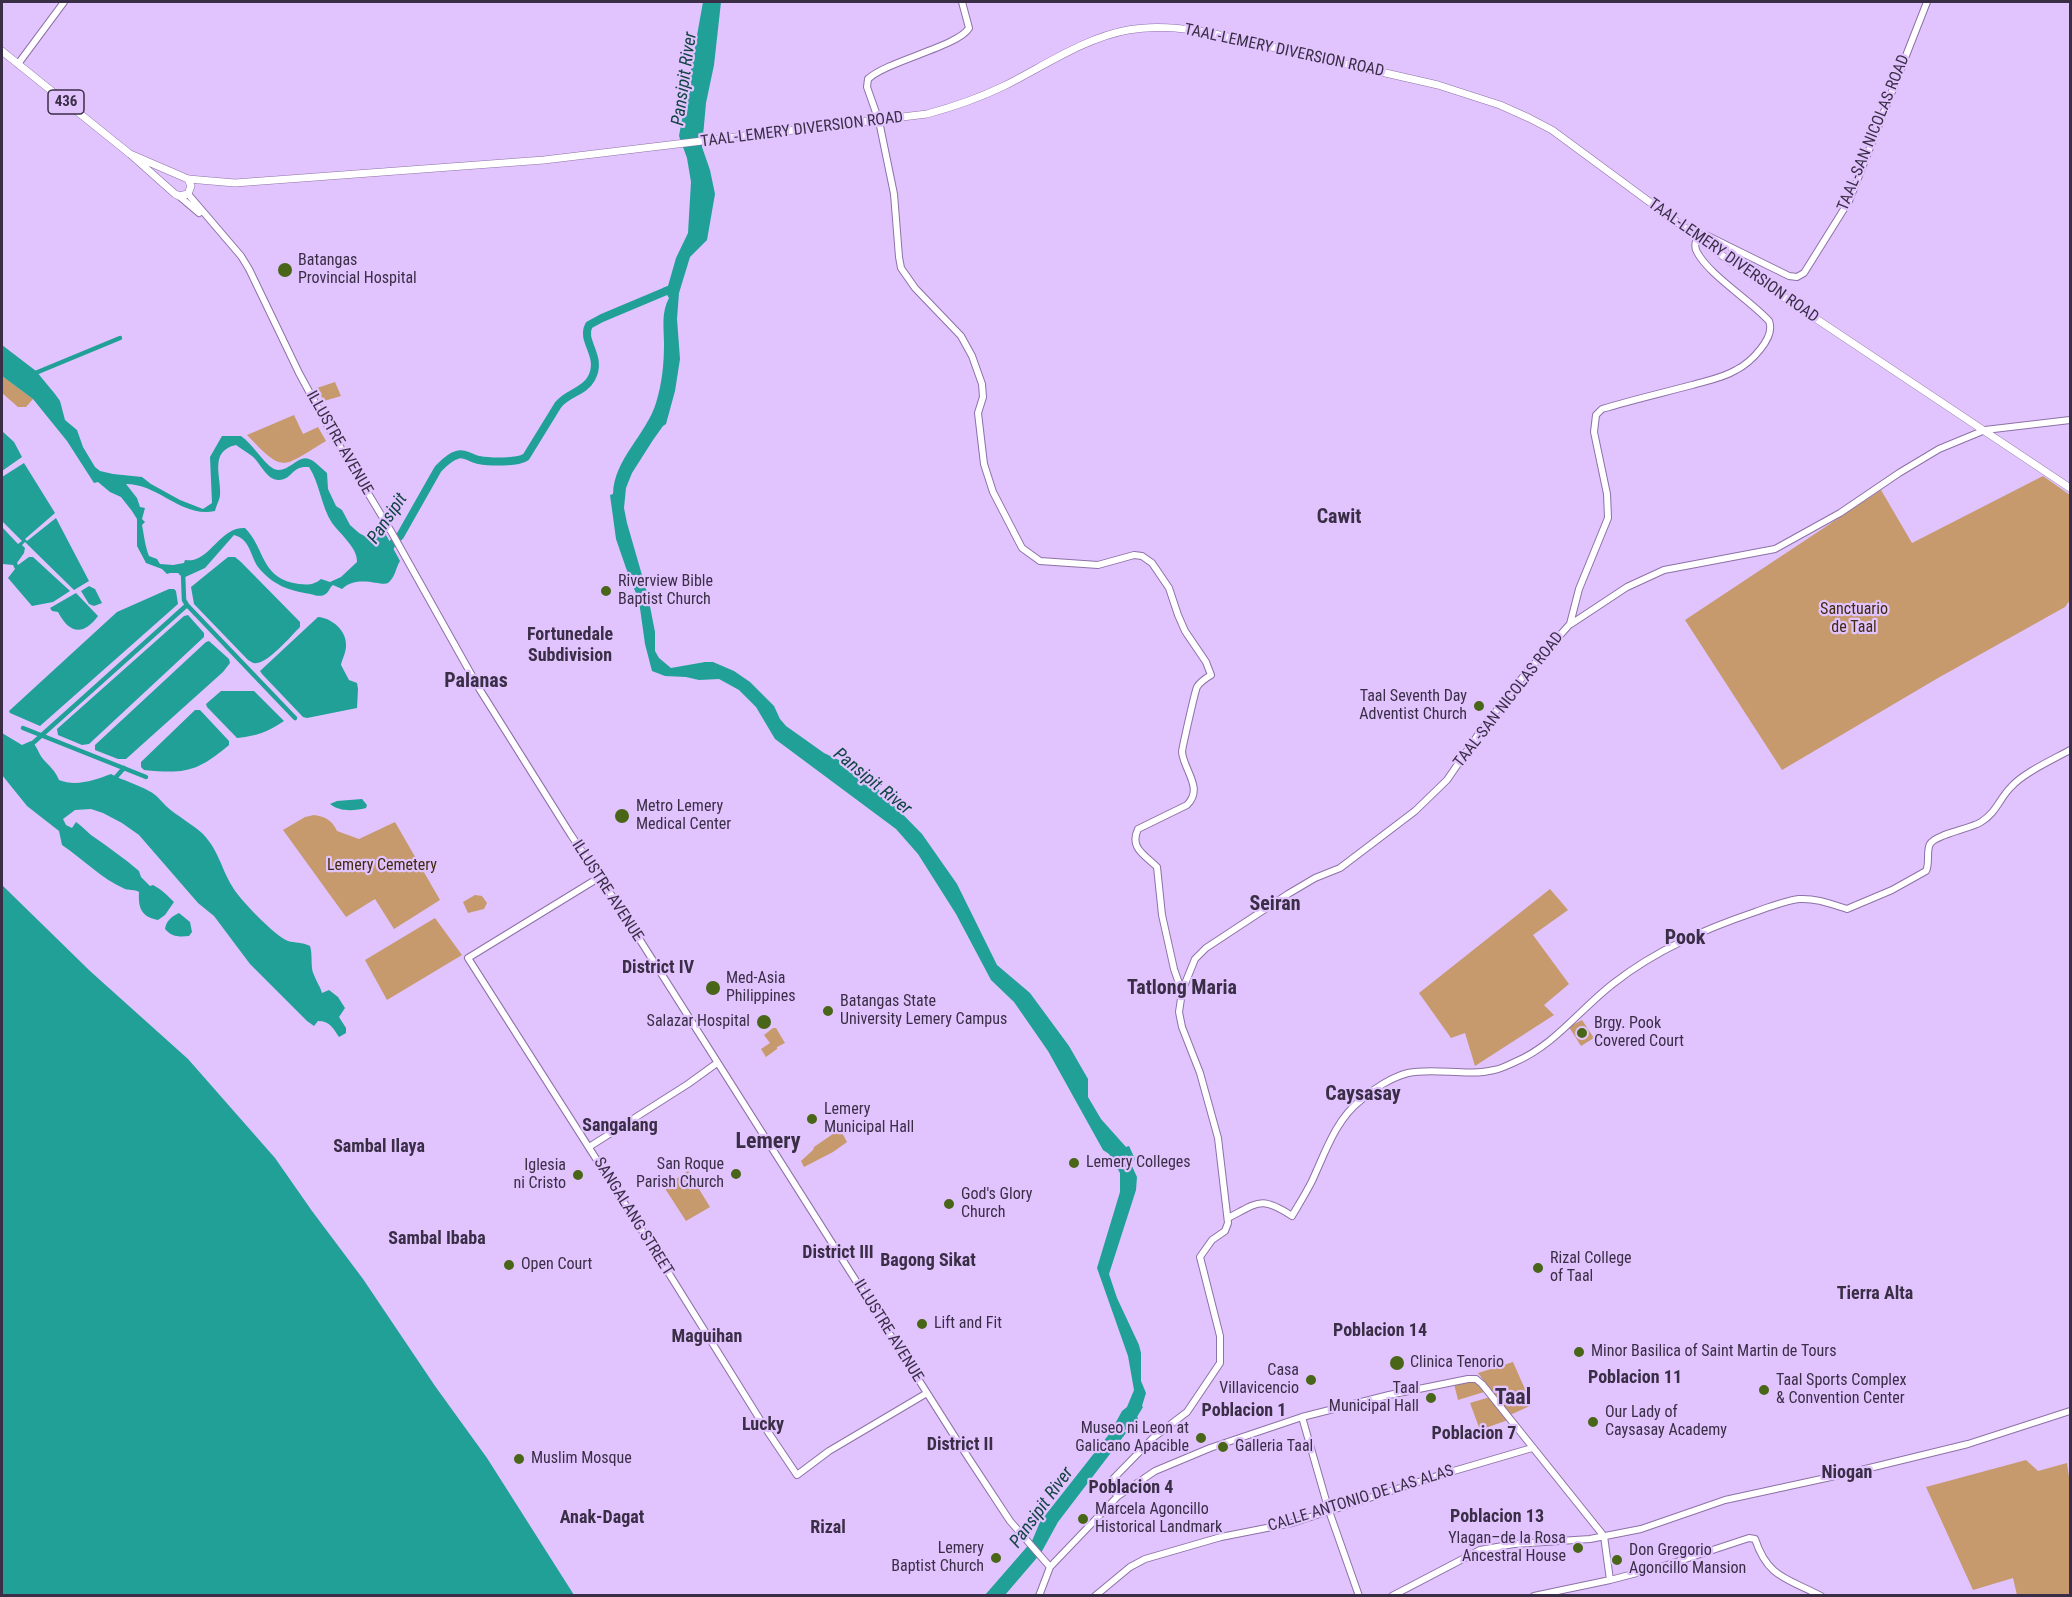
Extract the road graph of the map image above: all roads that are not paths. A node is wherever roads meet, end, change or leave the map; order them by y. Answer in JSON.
{"nodes":[{"id":1,"x":64,"y":2,"type":"edge"},
{"id":2,"x":962,"y":2,"type":"edge"},
{"id":3,"x":1927,"y":2,"type":"edge"},
{"id":4,"x":2,"y":51,"type":"edge"},
{"id":5,"x":18,"y":64,"type":"junction"},
{"id":6,"x":879,"y":121,"type":"junction"},
{"id":7,"x":130,"y":154,"type":"junction"},
{"id":8,"x":180,"y":177,"type":"junction"},
{"id":9,"x":190,"y":183,"type":"junction"},
{"id":10,"x":172,"y":190,"type":"junction"},
{"id":11,"x":188,"y":194,"type":"junction"},
{"id":12,"x":179,"y":196,"type":"junction"},
{"id":13,"x":215,"y":225,"type":"junction"},
{"id":14,"x":1697,"y":238,"type":"junction"},
{"id":15,"x":2070,"y":420,"type":"edge"},
{"id":16,"x":1985,"y":430,"type":"junction"},
{"id":17,"x":2070,"y":488,"type":"edge"},
{"id":18,"x":1570,"y":624,"type":"junction"},
{"id":19,"x":2070,"y":750,"type":"edge"},
{"id":20,"x":600,"y":877,"type":"junction"},
{"id":21,"x":1182,"y":992,"type":"junction"},
{"id":22,"x":717,"y":1063,"type":"junction"},
{"id":23,"x":589,"y":1147,"type":"junction"},
{"id":24,"x":1228,"y":1218,"type":"junction"},
{"id":25,"x":927,"y":1393,"type":"junction"},
{"id":26,"x":2070,"y":1411,"type":"edge"},
{"id":27,"x":1302,"y":1418,"type":"junction"},
{"id":28,"x":1532,"y":1448,"type":"junction"},
{"id":29,"x":1118,"y":1496,"type":"junction"},
{"id":30,"x":1329,"y":1511,"type":"junction"},
{"id":31,"x":1604,"y":1535,"type":"junction"},
{"id":32,"x":1050,"y":1567,"type":"junction"},
{"id":33,"x":1610,"y":1580,"type":"junction"},
{"id":34,"x":1039,"y":1596,"type":"edge"},
{"id":35,"x":1095,"y":1596,"type":"edge"},
{"id":36,"x":1359,"y":1596,"type":"edge"},
{"id":37,"x":1392,"y":1596,"type":"edge"},
{"id":38,"x":1534,"y":1596,"type":"edge"},
{"id":39,"x":1821,"y":1596,"type":"edge"}],
"edges":[{"from":1,"to":5,"type":"main road"},
{"from":2,"to":6,"type":"main road"},
{"from":3,"to":14,"type":"main road","name":"TAAL-SAN NICOLAS ROAD"},
{"from":4,"to":5,"type":"main road","number":"436"},
{"from":5,"to":7,"type":"main road","number":"436"},
{"from":6,"to":9,"type":"main road","name":"TAAL-LEMERY DIVERSION ROAD"},
{"from":6,"to":14,"type":"main road","name":"TAAL-LEMERY DIVERSION ROAD"},
{"from":6,"to":21,"type":"main road"},
{"from":7,"to":8,"type":"main road","number":"436"},
{"from":7,"to":10,"type":"main road","number":"436"},
{"from":8,"to":9,"type":"main road","number":"436"},
{"from":8,"to":10,"type":"main road"},
{"from":9,"to":11,"type":"main road"},
{"from":10,"to":12,"type":"main road","number":"436"},
{"from":11,"to":12,"type":"main road"},
{"from":11,"to":13,"type":"main road","name":"ILLUSTRE AVENUE","number":"436"},
{"from":12,"to":13,"type":"main road","name":"ILLUSTRE AVENUE","number":"436"},
{"from":13,"to":20,"type":"main road","name":"ILLUSTRE AVENUE","number":"436"},
{"from":14,"to":16,"type":"main road","name":"TAAL-LEMERY DIVERSION ROAD"},
{"from":14,"to":18,"type":"main road","name":"TAAL-SAN NICOLAS ROAD"},
{"from":15,"to":16,"type":"main road"},
{"from":16,"to":17,"type":"main road","name":"TAAL-LEMERY DIVERSION ROAD"},
{"from":16,"to":18,"type":"main road"},
{"from":18,"to":21,"type":"main road","name":"TAAL-SAN NICOLAS ROAD"},
{"from":19,"to":24,"type":"main road"},
{"from":20,"to":22,"type":"main road","name":"ILLUSTRE AVENUE","number":"436"},
{"from":20,"to":23,"type":"main road","name":"SANGALANG STREET"},
{"from":21,"to":24,"type":"main road"},
{"from":22,"to":23,"type":"main road"},
{"from":22,"to":25,"type":"main road","name":"ILLUSTRE AVENUE","number":"436"},
{"from":23,"to":25,"type":"main road","name":"SANGALANG STREET"},
{"from":24,"to":29,"type":"main road"},
{"from":25,"to":32,"type":"main road","name":"ILLUSTRE AVENUE","number":"436"},
{"from":26,"to":31,"type":"main road"},
{"from":27,"to":28,"type":"main road"},
{"from":27,"to":29,"type":"main road"},
{"from":27,"to":30,"type":"main road"},
{"from":28,"to":30,"type":"main road","name":"CALLE ANTONIO DE LAS ALAS"},
{"from":28,"to":31,"type":"main road"},
{"from":29,"to":32,"type":"main road"},
{"from":30,"to":35,"type":"main road","name":"CALLE ANTONIO DE LAS ALAS"},
{"from":30,"to":36,"type":"main road"},
{"from":31,"to":33,"type":"main road"},
{"from":31,"to":37,"type":"main road"},
{"from":32,"to":34,"type":"main road"},
{"from":33,"to":38,"type":"main road"},
{"from":33,"to":39,"type":"main road"}]}
